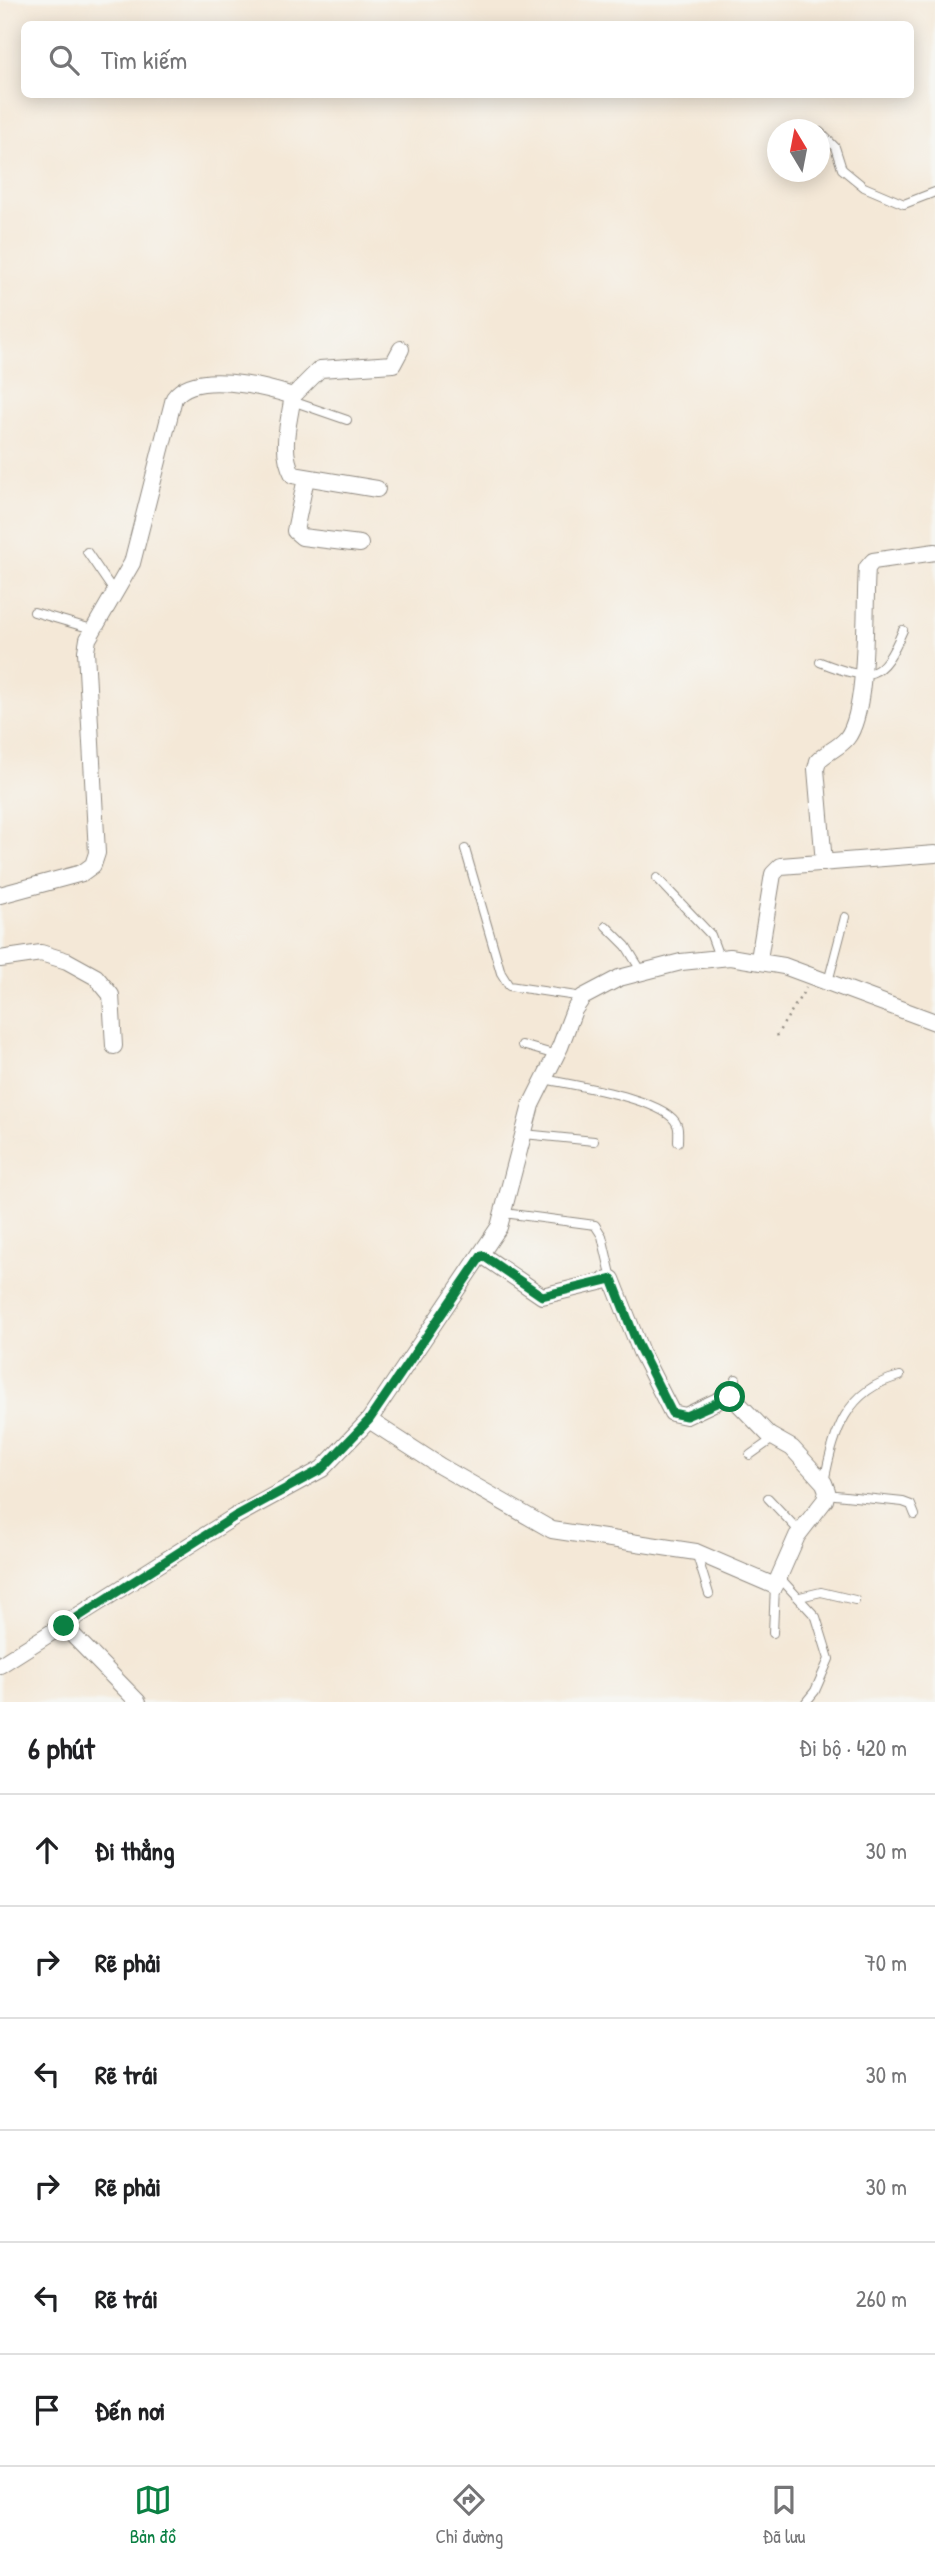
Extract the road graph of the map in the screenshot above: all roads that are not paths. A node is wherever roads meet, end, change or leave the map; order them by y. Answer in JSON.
{"nodes":[{"id":1,"x":830,"y":142,"type":"edge"},
{"id":2,"x":935,"y":192,"type":"edge"},
{"id":3,"x":401,"y":349,"type":"dead end"},
{"id":4,"x":292,"y":398,"type":"junction"},
{"id":5,"x":347,"y":420,"type":"dead end"},
{"id":6,"x":306,"y":478,"type":"junction"},
{"id":7,"x":377,"y":489,"type":"dead end"},
{"id":8,"x":360,"y":544,"type":"dead end"},
{"id":9,"x":87,"y":552,"type":"dead end"},
{"id":10,"x":935,"y":552,"type":"edge"},
{"id":11,"x":115,"y":593,"type":"junction"},
{"id":12,"x":34,"y":612,"type":"dead end"},
{"id":13,"x":92,"y":629,"type":"junction"},
{"id":14,"x":903,"y":630,"type":"dead end"},
{"id":15,"x":820,"y":662,"type":"dead end"},
{"id":16,"x":863,"y":675,"type":"junction"},
{"id":17,"x":465,"y":849,"type":"dead end"},
{"id":18,"x":935,"y":854,"type":"edge"},
{"id":19,"x":824,"y":863,"type":"junction"},
{"id":20,"x":657,"y":878,"type":"dead end"},
{"id":21,"x":0,"y":895,"type":"edge"},
{"id":22,"x":845,"y":917,"type":"dead end"},
{"id":23,"x":606,"y":926,"type":"dead end"},
{"id":24,"x":719,"y":957,"type":"junction"},
{"id":25,"x":0,"y":959,"type":"edge"},
{"id":26,"x":759,"y":960,"type":"junction"},
{"id":27,"x":642,"y":972,"type":"junction"},
{"id":28,"x":821,"y":979,"type":"junction"},
{"id":29,"x":583,"y":997,"type":"junction"},
{"id":30,"x":935,"y":1021,"type":"edge"},
{"id":31,"x":522,"y":1045,"type":"dead end"},
{"id":32,"x":114,"y":1046,"type":"dead end"},
{"id":33,"x":556,"y":1055,"type":"junction"},
{"id":34,"x":544,"y":1079,"type":"junction"},
{"id":35,"x":524,"y":1134,"type":"junction"},
{"id":36,"x":594,"y":1141,"type":"dead end"},
{"id":37,"x":678,"y":1142,"type":"dead end"},
{"id":38,"x":504,"y":1213,"type":"junction"},
{"id":39,"x":482,"y":1255,"type":"junction"},
{"id":40,"x":612,"y":1279,"type":"junction"},
{"id":41,"x":900,"y":1376,"type":"dead end"},
{"id":42,"x":736,"y":1379,"type":"dead end"},
{"id":43,"x":730,"y":1397,"type":"junction"},
{"id":44,"x":369,"y":1420,"type":"junction"},
{"id":45,"x":774,"y":1438,"type":"junction"},
{"id":46,"x":750,"y":1455,"type":"dead end"},
{"id":47,"x":825,"y":1489,"type":"junction"},
{"id":48,"x":768,"y":1498,"type":"dead end"},
{"id":49,"x":915,"y":1515,"type":"dead end"},
{"id":50,"x":800,"y":1532,"type":"junction"},
{"id":51,"x":696,"y":1552,"type":"junction"},
{"id":52,"x":777,"y":1581,"type":"junction"},
{"id":53,"x":709,"y":1594,"type":"dead end"},
{"id":54,"x":800,"y":1597,"type":"junction"},
{"id":55,"x":855,"y":1600,"type":"dead end"},
{"id":56,"x":64,"y":1626,"type":"junction"},
{"id":57,"x":773,"y":1633,"type":"dead end"},
{"id":58,"x":0,"y":1665,"type":"edge"},
{"id":59,"x":138,"y":1702,"type":"edge"},
{"id":60,"x":806,"y":1702,"type":"edge"}],
"edges":[{"from":1,"to":2,"type":"lane"},
{"from":3,"to":4,"type":"street"},
{"from":4,"to":5,"type":"lane"},
{"from":4,"to":6,"type":"street"},
{"from":4,"to":11,"type":"street"},
{"from":6,"to":7,"type":"street"},
{"from":6,"to":8,"type":"street"},
{"from":9,"to":11,"type":"lane"},
{"from":10,"to":16,"type":"street"},
{"from":11,"to":13,"type":"street"},
{"from":12,"to":13,"type":"lane"},
{"from":13,"to":21,"type":"street"},
{"from":14,"to":16,"type":"lane"},
{"from":15,"to":16,"type":"lane"},
{"from":16,"to":19,"type":"street"},
{"from":17,"to":29,"type":"lane"},
{"from":18,"to":19,"type":"street"},
{"from":19,"to":26,"type":"street"},
{"from":20,"to":24,"type":"lane"},
{"from":22,"to":28,"type":"lane"},
{"from":23,"to":27,"type":"lane"},
{"from":24,"to":26,"type":"street"},
{"from":24,"to":27,"type":"street"},
{"from":25,"to":32,"type":"street"},
{"from":26,"to":28,"type":"street"},
{"from":27,"to":29,"type":"street"},
{"from":28,"to":30,"type":"street"},
{"from":29,"to":33,"type":"street"},
{"from":31,"to":33,"type":"lane"},
{"from":33,"to":34,"type":"street"},
{"from":34,"to":35,"type":"street"},
{"from":34,"to":37,"type":"lane"},
{"from":35,"to":36,"type":"lane"},
{"from":35,"to":38,"type":"street"},
{"from":38,"to":39,"type":"street"},
{"from":38,"to":40,"type":"lane"},
{"from":39,"to":40,"type":"street"},
{"from":39,"to":44,"type":"street"},
{"from":40,"to":43,"type":"street"},
{"from":41,"to":47,"type":"lane"},
{"from":42,"to":43,"type":"lane"},
{"from":43,"to":45,"type":"street"},
{"from":44,"to":51,"type":"street"},
{"from":44,"to":56,"type":"street"},
{"from":45,"to":46,"type":"lane"},
{"from":45,"to":47,"type":"street"},
{"from":47,"to":49,"type":"lane"},
{"from":47,"to":50,"type":"street"},
{"from":48,"to":50,"type":"lane"},
{"from":50,"to":52,"type":"street"},
{"from":51,"to":52,"type":"street"},
{"from":51,"to":53,"type":"lane"},
{"from":52,"to":54,"type":"lane"},
{"from":52,"to":57,"type":"lane"},
{"from":54,"to":55,"type":"lane"},
{"from":54,"to":60,"type":"lane"},
{"from":56,"to":58,"type":"street"},
{"from":56,"to":59,"type":"street"}]}
